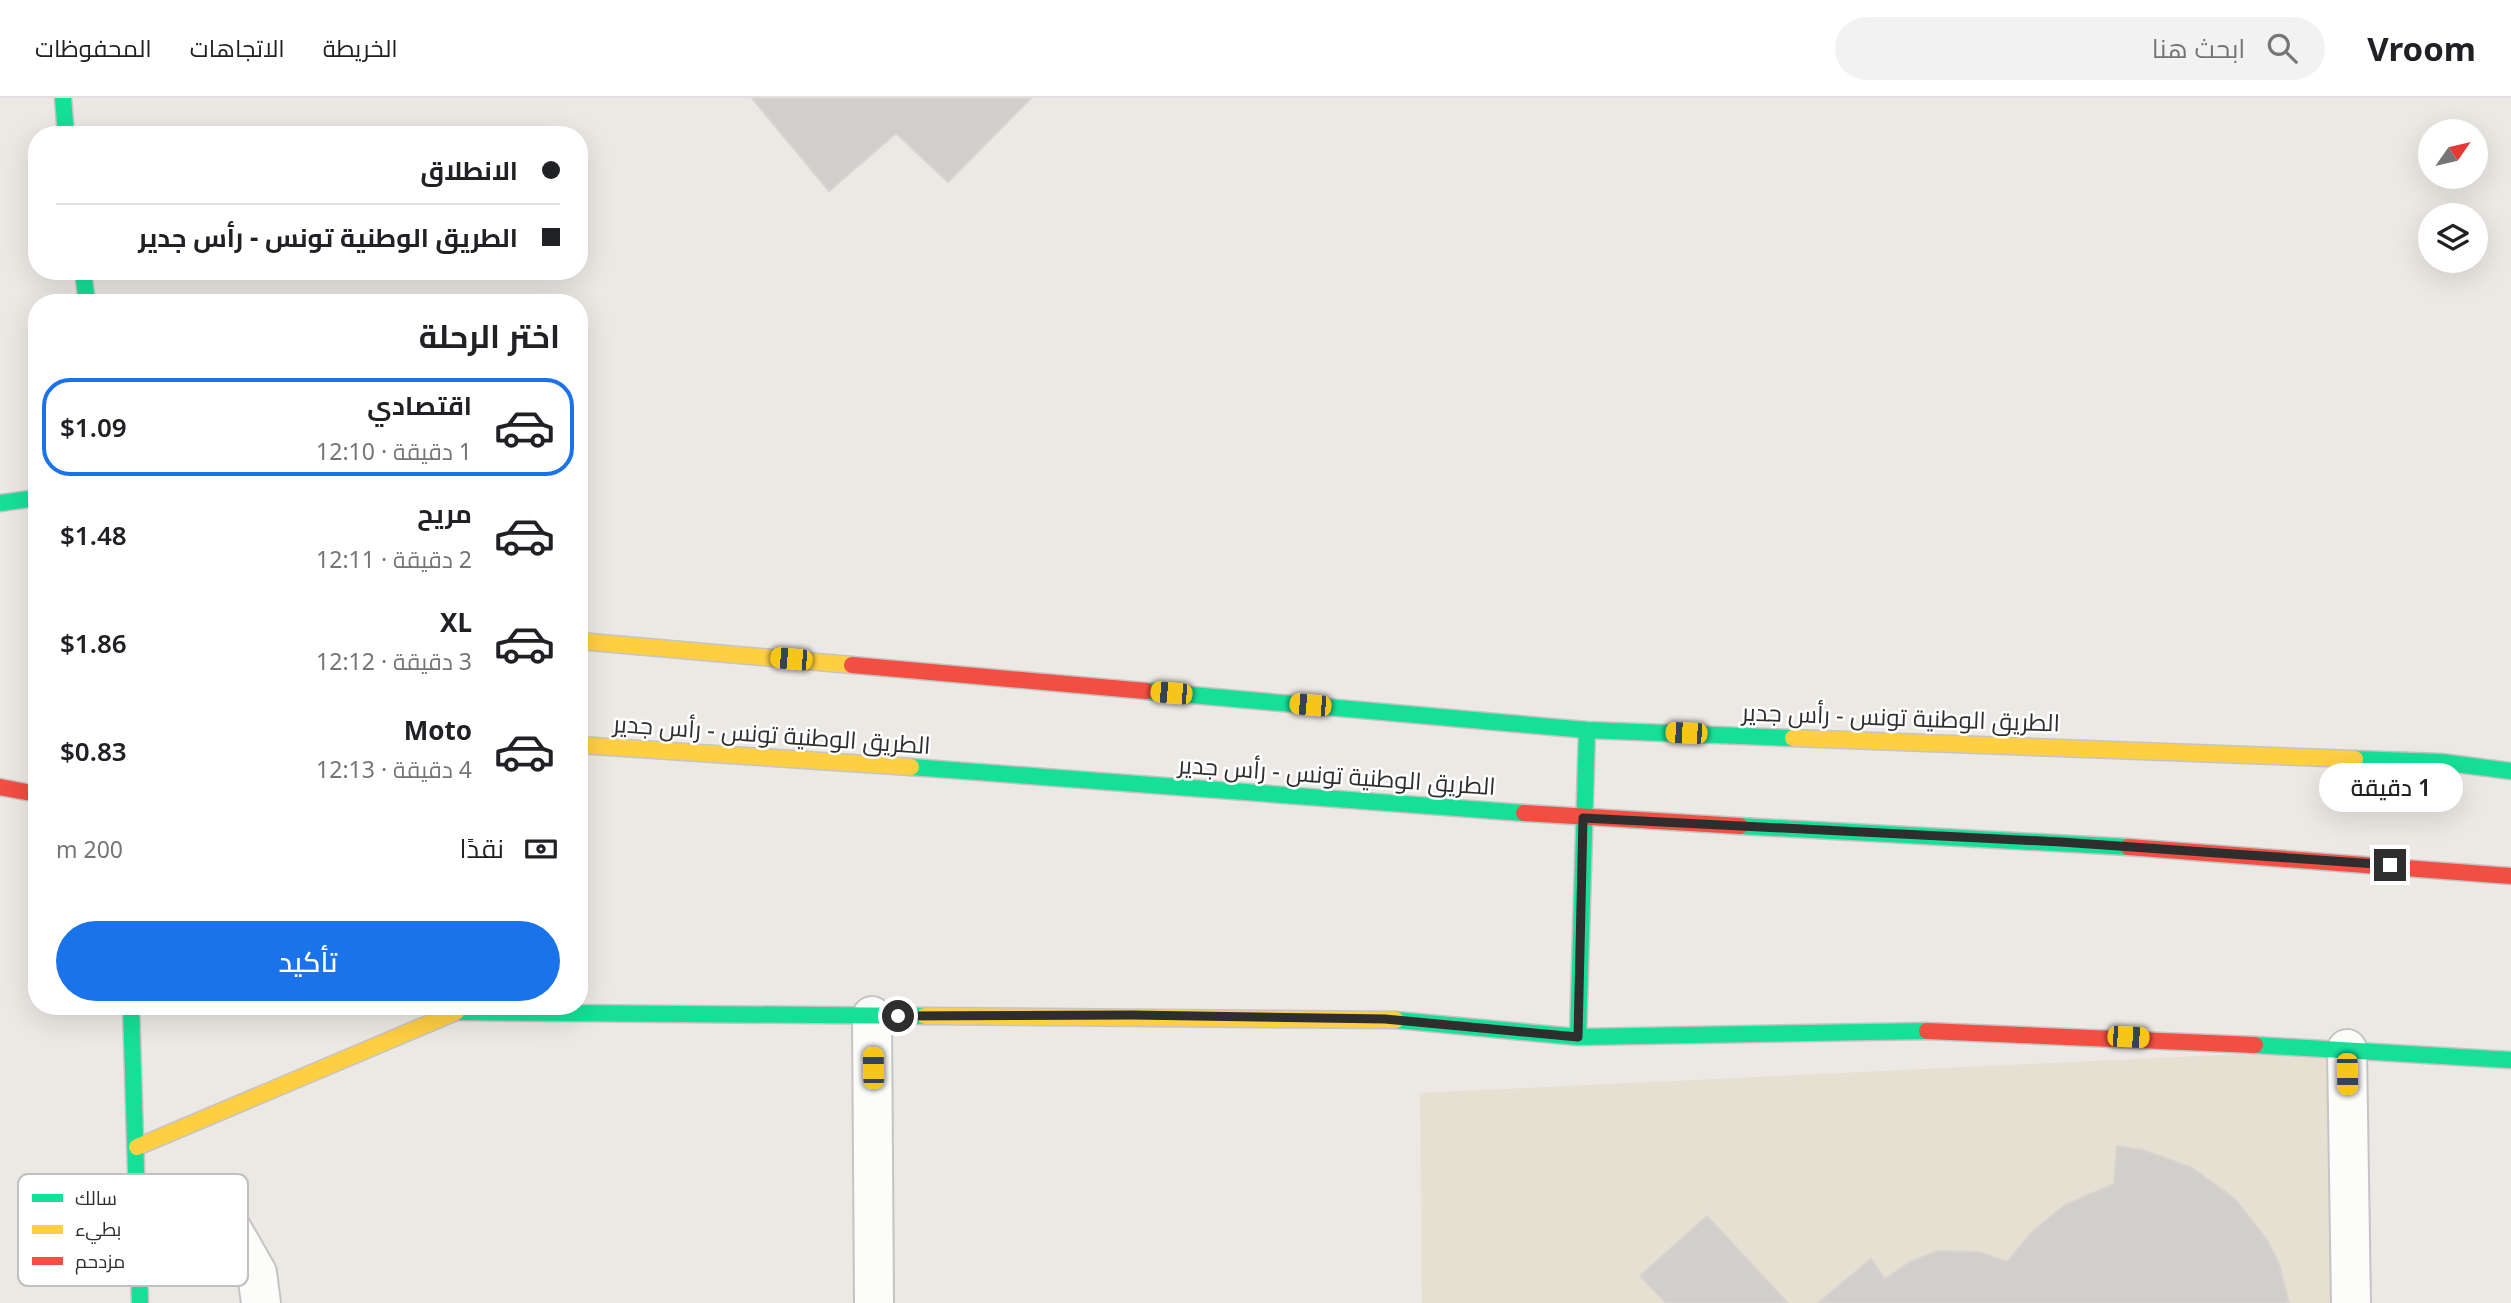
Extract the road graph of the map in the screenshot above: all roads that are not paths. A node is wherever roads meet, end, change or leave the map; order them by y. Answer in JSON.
{"nodes":[{"id":1,"x":63,"y":98,"type":"edge"},
{"id":2,"x":65,"y":126,"type":"edge"},
{"id":3,"x":28,"y":499,"type":"edge"},
{"id":4,"x":0,"y":503,"type":"edge"},
{"id":5,"x":588,"y":642,"type":"edge"},
{"id":6,"x":1587,"y":730,"type":"junction"},
{"id":7,"x":588,"y":746,"type":"edge"},
{"id":8,"x":2511,"y":771,"type":"edge"},
{"id":9,"x":0,"y":787,"type":"edge"},
{"id":10,"x":28,"y":792,"type":"edge"},
{"id":11,"x":1583,"y":818,"type":"junction"},
{"id":12,"x":2511,"y":876,"type":"edge"},
{"id":13,"x":588,"y":1013,"type":"edge"},
{"id":14,"x":131,"y":1015,"type":"edge"},
{"id":15,"x":449,"y":1015,"type":"edge"},
{"id":16,"x":872,"y":1016,"type":"junction"},
{"id":17,"x":1578,"y":1037,"type":"junction"},
{"id":18,"x":2347,"y":1049,"type":"junction"},
{"id":19,"x":2511,"y":1060,"type":"edge"},
{"id":20,"x":137,"y":1147,"type":"junction"},
{"id":21,"x":138,"y":1174,"type":"edge"},
{"id":22,"x":248,"y":1254,"type":"edge"},
{"id":23,"x":261,"y":1303,"type":"edge"},
{"id":24,"x":874,"y":1303,"type":"edge"},
{"id":25,"x":2351,"y":1303,"type":"edge"}],
"edges":[{"from":1,"to":2,"type":"main road"},
{"from":3,"to":4,"type":"main road"},
{"from":5,"to":6,"type":"main road","name":"الطريق الوطنية تونس - رأس جدير"},
{"from":6,"to":8,"type":"main road","name":"الطريق الوطنية تونس - رأس جدير"},
{"from":6,"to":11,"type":"main road"},
{"from":7,"to":11,"type":"main road","name":"الطريق الوطنية تونس - رأس جدير"},
{"from":9,"to":10,"type":"main road"},
{"from":11,"to":12,"type":"main road","name":"الطريق الوطنية تونس - رأس جدير"},
{"from":11,"to":17,"type":"main road"},
{"from":13,"to":16,"type":"main road"},
{"from":14,"to":20,"type":"main road"},
{"from":15,"to":20,"type":"main road"},
{"from":16,"to":17,"type":"main road"},
{"from":16,"to":24,"type":"street"},
{"from":17,"to":18,"type":"main road"},
{"from":18,"to":19,"type":"main road"},
{"from":18,"to":25,"type":"street"},
{"from":20,"to":21,"type":"main road"},
{"from":22,"to":23,"type":"street"}]}
